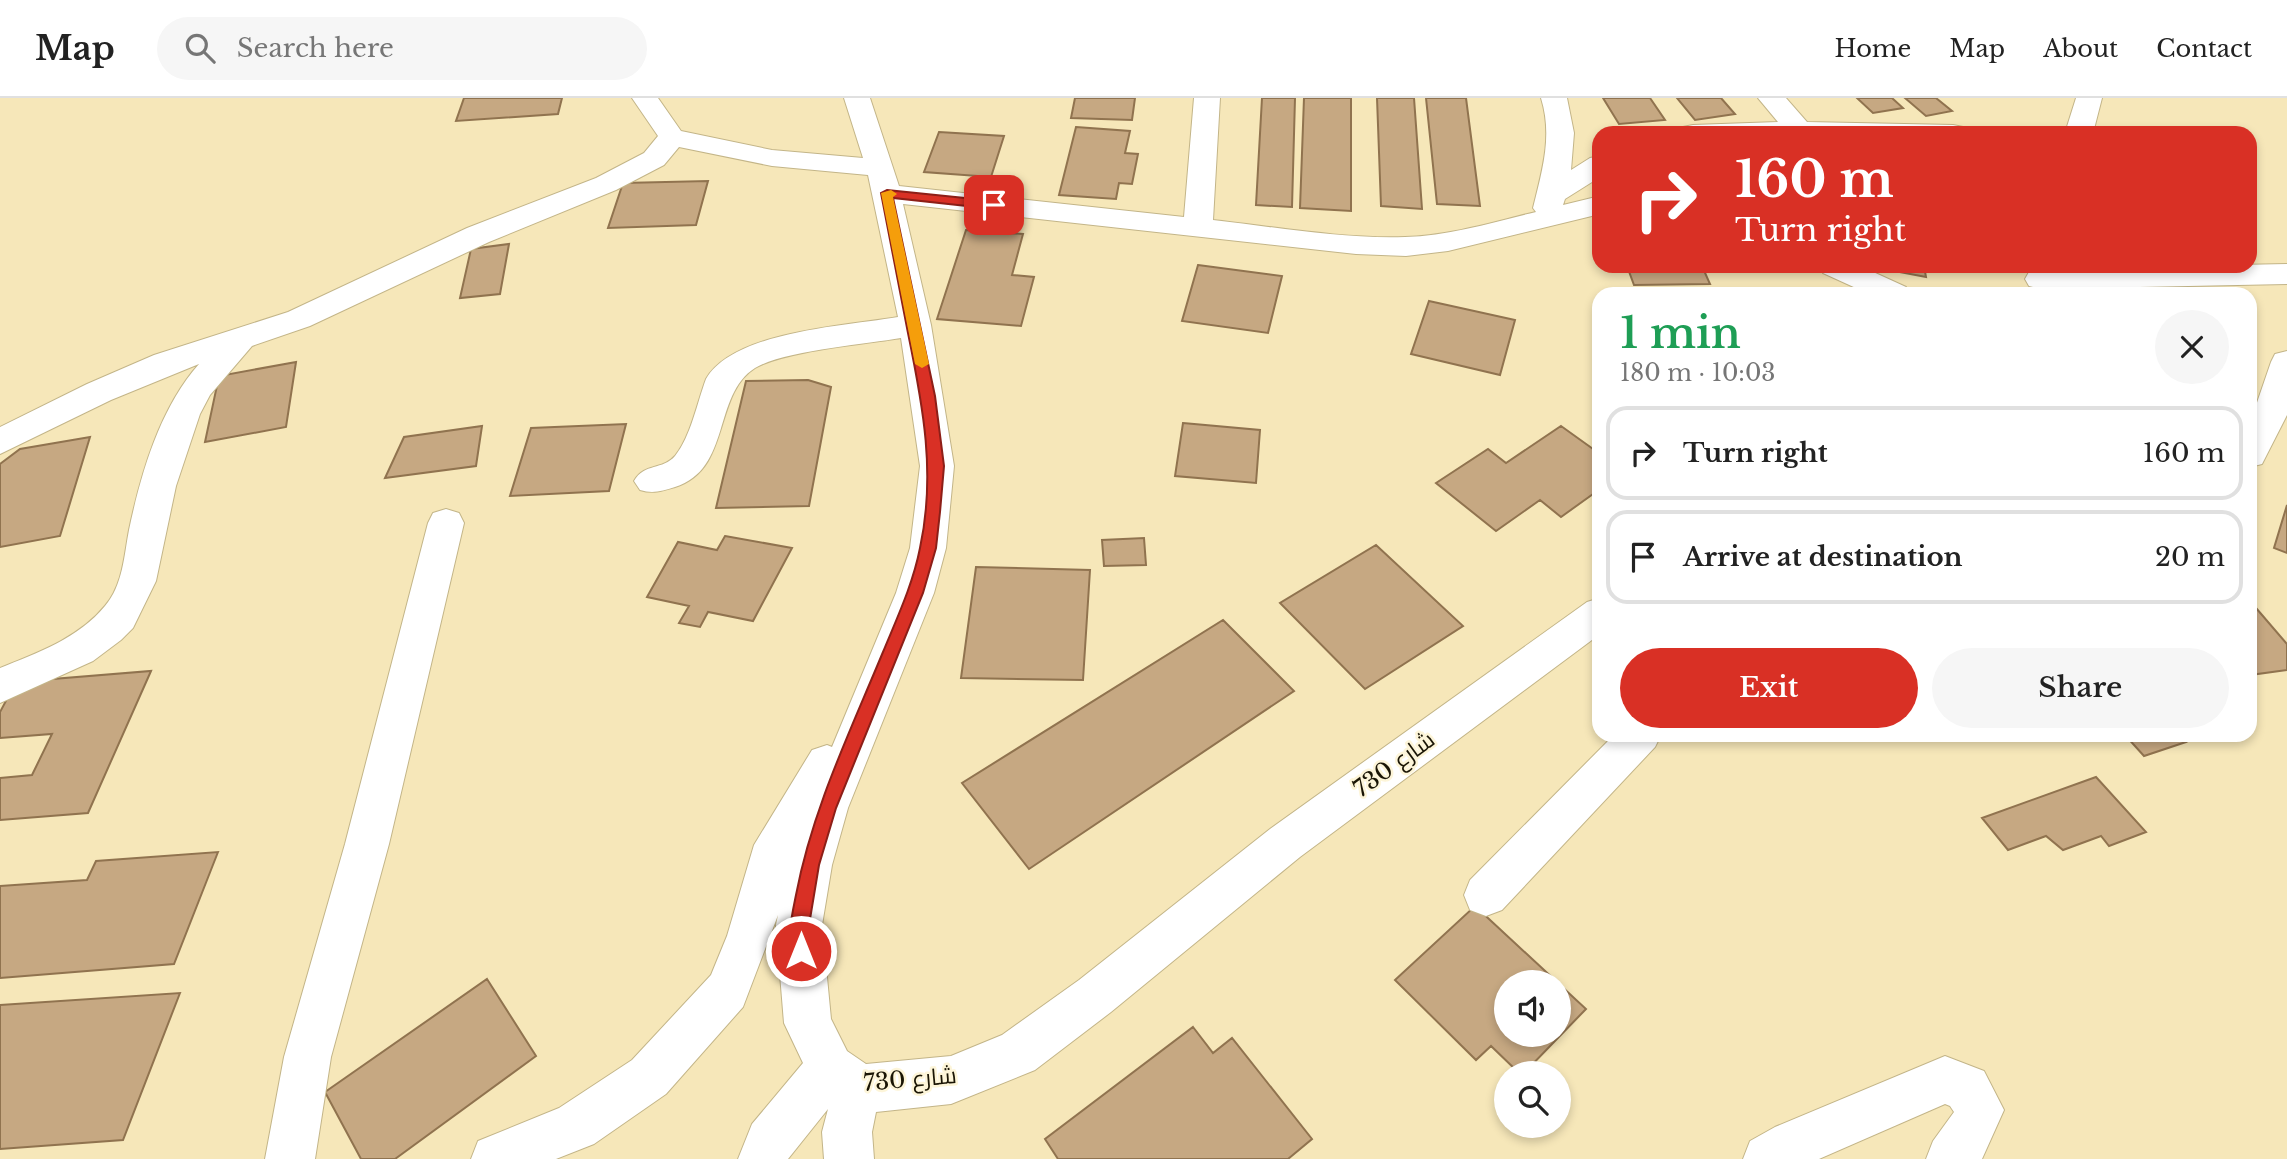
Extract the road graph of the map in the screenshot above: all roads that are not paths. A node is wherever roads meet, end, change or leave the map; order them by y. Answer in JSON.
{"nodes":[{"id":1,"x":645,"y":98,"type":"edge"},
{"id":2,"x":857,"y":98,"type":"edge"},
{"id":3,"x":1208,"y":98,"type":"edge"},
{"id":4,"x":1554,"y":98,"type":"edge"},
{"id":5,"x":1771,"y":98,"type":"edge"},
{"id":6,"x":2090,"y":98,"type":"edge"},
{"id":7,"x":1796,"y":126,"type":"edge"},
{"id":8,"x":2081,"y":126,"type":"edge"},
{"id":9,"x":672,"y":137,"type":"junction"},
{"id":10,"x":1592,"y":171,"type":"edge"},
{"id":11,"x":884,"y":181,"type":"junction"},
{"id":12,"x":1550,"y":205,"type":"junction"},
{"id":13,"x":1592,"y":205,"type":"edge"},
{"id":14,"x":1198,"y":228,"type":"junction"},
{"id":15,"x":1849,"y":273,"type":"edge"},
{"id":16,"x":2287,"y":274,"type":"edge"},
{"id":17,"x":2035,"y":280,"type":"edge"},
{"id":18,"x":1880,"y":287,"type":"edge"},
{"id":19,"x":915,"y":325,"type":"junction"},
{"id":20,"x":240,"y":339,"type":"junction"},
{"id":21,"x":2287,"y":362,"type":"edge"},
{"id":22,"x":0,"y":443,"type":"edge"},
{"id":23,"x":2257,"y":443,"type":"edge"},
{"id":24,"x":652,"y":481,"type":"dead end"},
{"id":25,"x":446,"y":523,"type":"dead end"},
{"id":26,"x":1592,"y":619,"type":"edge"},
{"id":27,"x":884,"y":672,"type":"junction"},
{"id":28,"x":0,"y":686,"type":"edge"},
{"id":29,"x":1635,"y":742,"type":"edge"},
{"id":30,"x":1486,"y":895,"type":"dead end"},
{"id":31,"x":845,"y":1079,"type":"junction"},
{"id":32,"x":290,"y":1159,"type":"edge"},
{"id":33,"x":496,"y":1159,"type":"edge"},
{"id":34,"x":763,"y":1159,"type":"edge"},
{"id":35,"x":849,"y":1159,"type":"edge"},
{"id":36,"x":1768,"y":1159,"type":"edge"},
{"id":37,"x":1951,"y":1159,"type":"edge"}],
"edges":[{"from":1,"to":9,"type":"street"},
{"from":2,"to":11,"type":"street","name":"شارع 730"},
{"from":3,"to":14,"type":"street"},
{"from":4,"to":12,"type":"street"},
{"from":5,"to":7,"type":"street"},
{"from":6,"to":8,"type":"street"},
{"from":9,"to":11,"type":"street"},
{"from":9,"to":20,"type":"street"},
{"from":10,"to":12,"type":"street"},
{"from":11,"to":14,"type":"street"},
{"from":11,"to":19,"type":"street","name":"شارع 730"},
{"from":12,"to":13,"type":"street"},
{"from":12,"to":14,"type":"street"},
{"from":15,"to":18,"type":"street"},
{"from":16,"to":17,"type":"street"},
{"from":19,"to":24,"type":"street"},
{"from":19,"to":27,"type":"street","name":"شارع 730"},
{"from":20,"to":22,"type":"street"},
{"from":20,"to":28,"type":"street"},
{"from":21,"to":23,"type":"street"},
{"from":25,"to":32,"type":"street"},
{"from":26,"to":31,"type":"street","name":"شارع 730"},
{"from":27,"to":31,"type":"street","name":"شارع 730"},
{"from":27,"to":33,"type":"street"},
{"from":29,"to":30,"type":"street"},
{"from":31,"to":34,"type":"street"},
{"from":31,"to":35,"type":"street"},
{"from":36,"to":37,"type":"street"}]}
